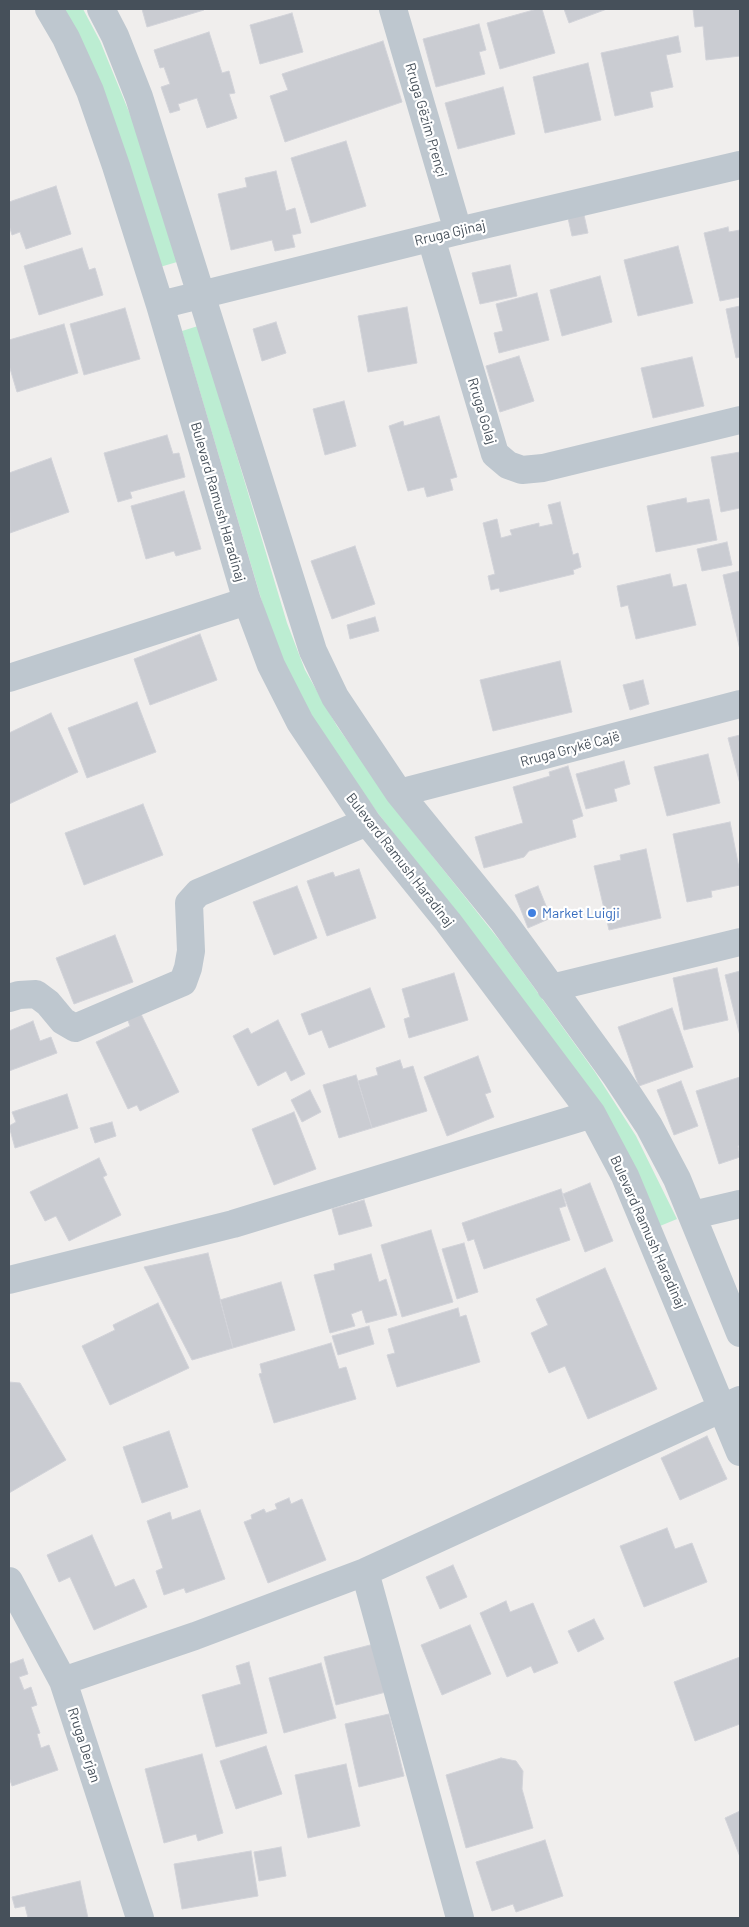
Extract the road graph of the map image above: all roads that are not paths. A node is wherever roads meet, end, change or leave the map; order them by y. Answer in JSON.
{"nodes":[{"id":1,"x":49,"y":9,"type":"edge"},
{"id":2,"x":101,"y":9,"type":"edge"},
{"id":3,"x":393,"y":9,"type":"edge"},
{"id":4,"x":740,"y":165,"type":"edge"},
{"id":5,"x":458,"y":231,"type":"junction"},
{"id":6,"x":431,"y":238,"type":"junction"},
{"id":7,"x":201,"y":294,"type":"junction"},
{"id":8,"x":160,"y":305,"type":"junction"},
{"id":9,"x":740,"y":420,"type":"edge"},
{"id":10,"x":247,"y":601,"type":"junction"},
{"id":11,"x":9,"y":678,"type":"edge"},
{"id":12,"x":740,"y":704,"type":"edge"},
{"id":13,"x":399,"y":793,"type":"junction"},
{"id":14,"x":367,"y":822,"type":"junction"},
{"id":15,"x":740,"y":942,"type":"edge"},
{"id":16,"x":552,"y":988,"type":"junction"},
{"id":17,"x":9,"y":998,"type":"edge"},
{"id":18,"x":592,"y":1114,"type":"junction"},
{"id":19,"x":740,"y":1204,"type":"edge"},
{"id":20,"x":693,"y":1215,"type":"junction"},
{"id":21,"x":9,"y":1280,"type":"edge"},
{"id":22,"x":740,"y":1333,"type":"edge"},
{"id":23,"x":732,"y":1404,"type":"edge"},
{"id":24,"x":740,"y":1452,"type":"edge"},
{"id":25,"x":365,"y":1572,"type":"junction"},
{"id":26,"x":9,"y":1581,"type":"edge"},
{"id":27,"x":63,"y":1681,"type":"junction"},
{"id":28,"x":140,"y":1918,"type":"edge"},
{"id":29,"x":460,"y":1918,"type":"edge"}],
"edges":[{"from":1,"to":8,"type":"street","name":"Bulevard Ramush Haradinaj"},
{"from":2,"to":7,"type":"street"},
{"from":3,"to":5,"type":"street","name":"Rruga Gëzim Prençi"},
{"from":4,"to":5,"type":"street","name":"Rruga Gjinaj"},
{"from":5,"to":6,"type":"street","name":"Rruga Gjinaj"},
{"from":6,"to":7,"type":"street","name":"Rruga Gjinaj"},
{"from":6,"to":9,"type":"street","name":"Rruga Golaj"},
{"from":7,"to":8,"type":"street","name":"Rruga Gjinaj"},
{"from":7,"to":13,"type":"street"},
{"from":8,"to":10,"type":"street","name":"Bulevard Ramush Haradinaj"},
{"from":10,"to":11,"type":"street"},
{"from":10,"to":14,"type":"street","name":"Bulevard Ramush Haradinaj"},
{"from":12,"to":13,"type":"street","name":"Rruga Grykë Cajë"},
{"from":13,"to":16,"type":"street"},
{"from":14,"to":17,"type":"street"},
{"from":14,"to":18,"type":"street","name":"Bulevard Ramush Haradinaj"},
{"from":15,"to":16,"type":"street"},
{"from":16,"to":20,"type":"street"},
{"from":18,"to":21,"type":"street"},
{"from":18,"to":23,"type":"street","name":"Bulevard Ramush Haradinaj"},
{"from":19,"to":20,"type":"street"},
{"from":20,"to":22,"type":"street"},
{"from":23,"to":24,"type":"street","name":"Bulevard Ramush Haradinaj"},
{"from":23,"to":25,"type":"street"},
{"from":25,"to":27,"type":"street"},
{"from":25,"to":29,"type":"street"},
{"from":26,"to":27,"type":"street","name":"Rruga Derjan"},
{"from":27,"to":28,"type":"street","name":"Rruga Derjan"}]}
